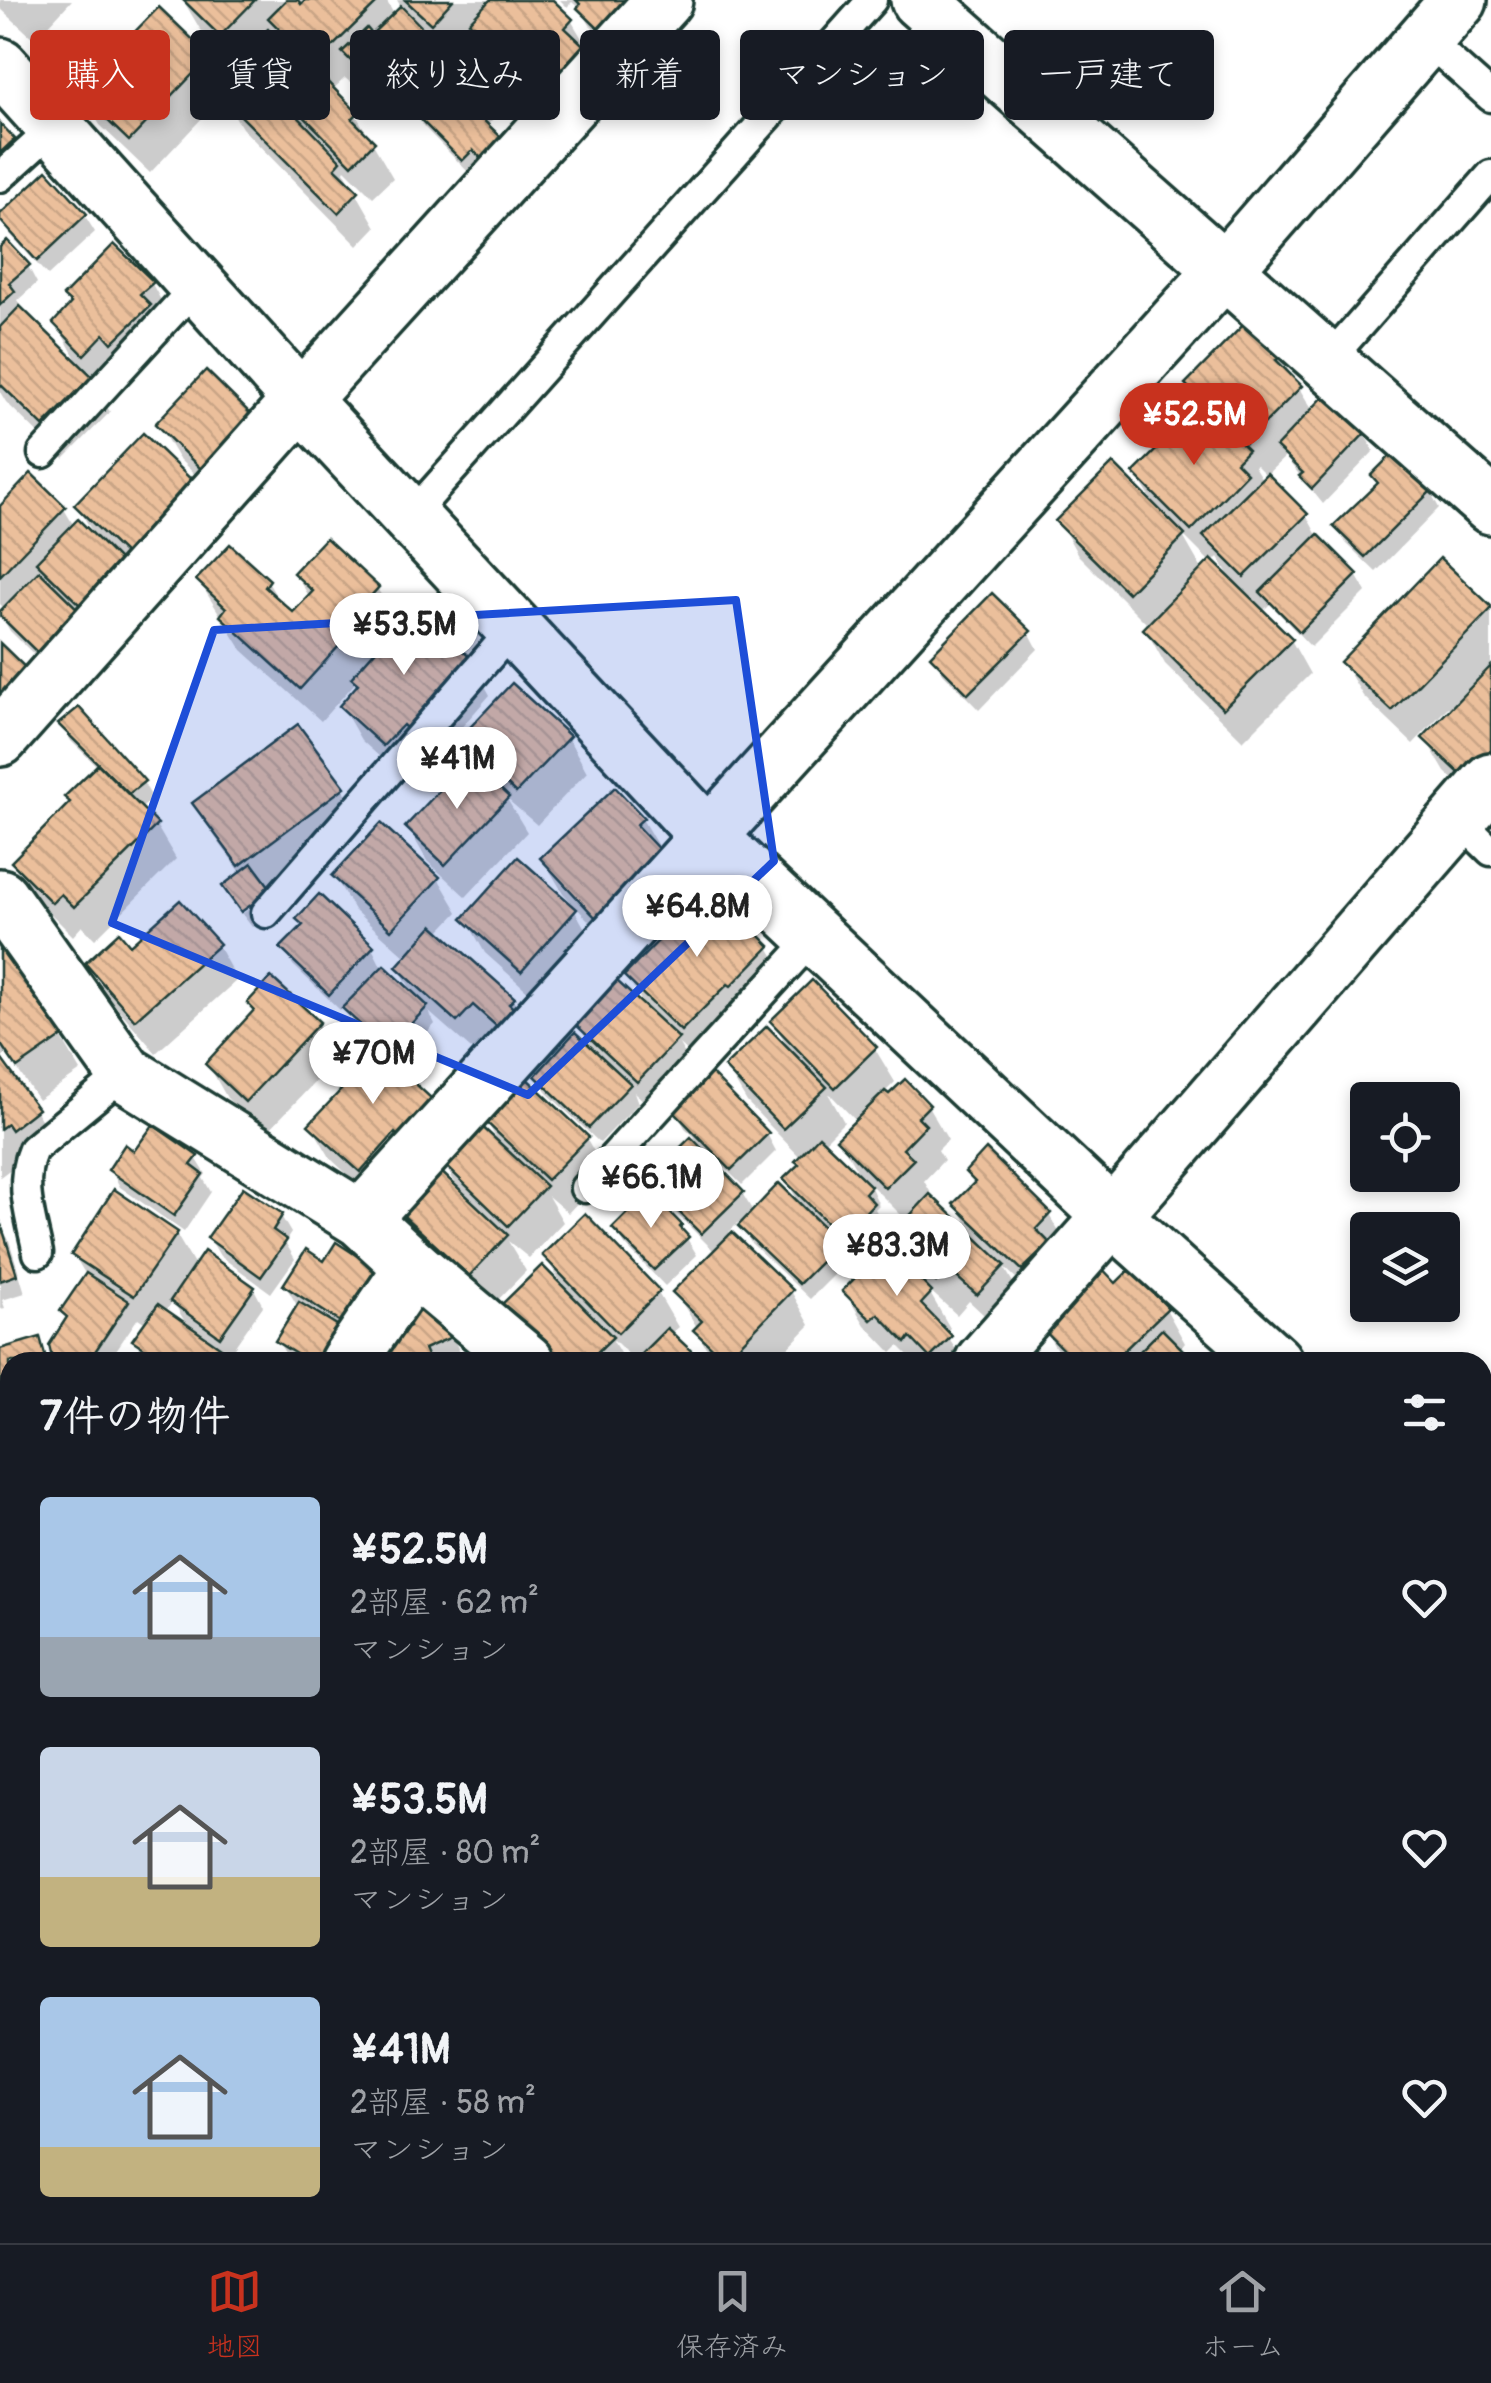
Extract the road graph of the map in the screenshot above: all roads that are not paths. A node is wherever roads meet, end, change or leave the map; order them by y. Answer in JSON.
{"nodes":[{"id":1,"x":664,"y":0,"type":"edge"},
{"id":2,"x":872,"y":0,"type":"edge"},
{"id":3,"x":920,"y":0,"type":"edge"},
{"id":4,"x":1442,"y":19,"type":"edge"},
{"id":5,"x":0,"y":66,"type":"edge"},
{"id":6,"x":1491,"y":97,"type":"edge"},
{"id":7,"x":55,"y":127,"type":"junction"},
{"id":8,"x":1491,"y":175,"type":"edge"},
{"id":9,"x":0,"y":177,"type":"edge"},
{"id":10,"x":1224,"y":270,"type":"junction"},
{"id":11,"x":197,"y":285,"type":"junction"},
{"id":12,"x":1327,"y":362,"type":"junction"},
{"id":13,"x":300,"y":400,"type":"junction"},
{"id":14,"x":43,"y":453,"type":"dead end"},
{"id":15,"x":1491,"y":506,"type":"edge"},
{"id":16,"x":410,"y":517,"type":"junction"},
{"id":17,"x":513,"y":630,"type":"junction"},
{"id":18,"x":0,"y":738,"type":"edge"},
{"id":19,"x":1480,"y":817,"type":"edge"},
{"id":20,"x":708,"y":836,"type":"junction"},
{"id":21,"x":0,"y":897,"type":"edge"},
{"id":22,"x":266,"y":913,"type":"dead end"},
{"id":23,"x":814,"y":937,"type":"junction"},
{"id":24,"x":124,"y":1073,"type":"junction"},
{"id":25,"x":586,"y":1188,"type":"dead end"},
{"id":26,"x":1112,"y":1216,"type":"junction"},
{"id":27,"x":361,"y":1218,"type":"junction"},
{"id":28,"x":38,"y":1253,"type":"dead end"},
{"id":29,"x":413,"y":1267,"type":"junction"},
{"id":30,"x":355,"y":1352,"type":"edge"},
{"id":31,"x":514,"y":1352,"type":"edge"},
{"id":32,"x":991,"y":1352,"type":"edge"},
{"id":33,"x":1263,"y":1352,"type":"edge"}],
"edges":[{"from":1,"to":13,"type":"street"},
{"from":2,"to":16,"type":"lane"},
{"from":3,"to":10,"type":"street"},
{"from":4,"to":6,"type":"lane"},
{"from":4,"to":10,"type":"street"},
{"from":5,"to":7,"type":"street"},
{"from":7,"to":9,"type":"lane"},
{"from":7,"to":11,"type":"street"},
{"from":8,"to":12,"type":"lane"},
{"from":10,"to":12,"type":"street"},
{"from":10,"to":20,"type":"street"},
{"from":11,"to":13,"type":"street"},
{"from":11,"to":14,"type":"lane"},
{"from":12,"to":15,"type":"street"},
{"from":13,"to":16,"type":"street"},
{"from":13,"to":18,"type":"street"},
{"from":16,"to":17,"type":"street"},
{"from":17,"to":20,"type":"street"},
{"from":17,"to":22,"type":"lane"},
{"from":19,"to":26,"type":"street"},
{"from":20,"to":23,"type":"street"},
{"from":20,"to":27,"type":"street"},
{"from":21,"to":24,"type":"street"},
{"from":23,"to":25,"type":"lane"},
{"from":23,"to":26,"type":"street"},
{"from":24,"to":27,"type":"street"},
{"from":24,"to":28,"type":"lane"},
{"from":26,"to":32,"type":"street"},
{"from":26,"to":33,"type":"street"},
{"from":27,"to":29,"type":"street"},
{"from":29,"to":30,"type":"street"},
{"from":29,"to":31,"type":"street"}]}
